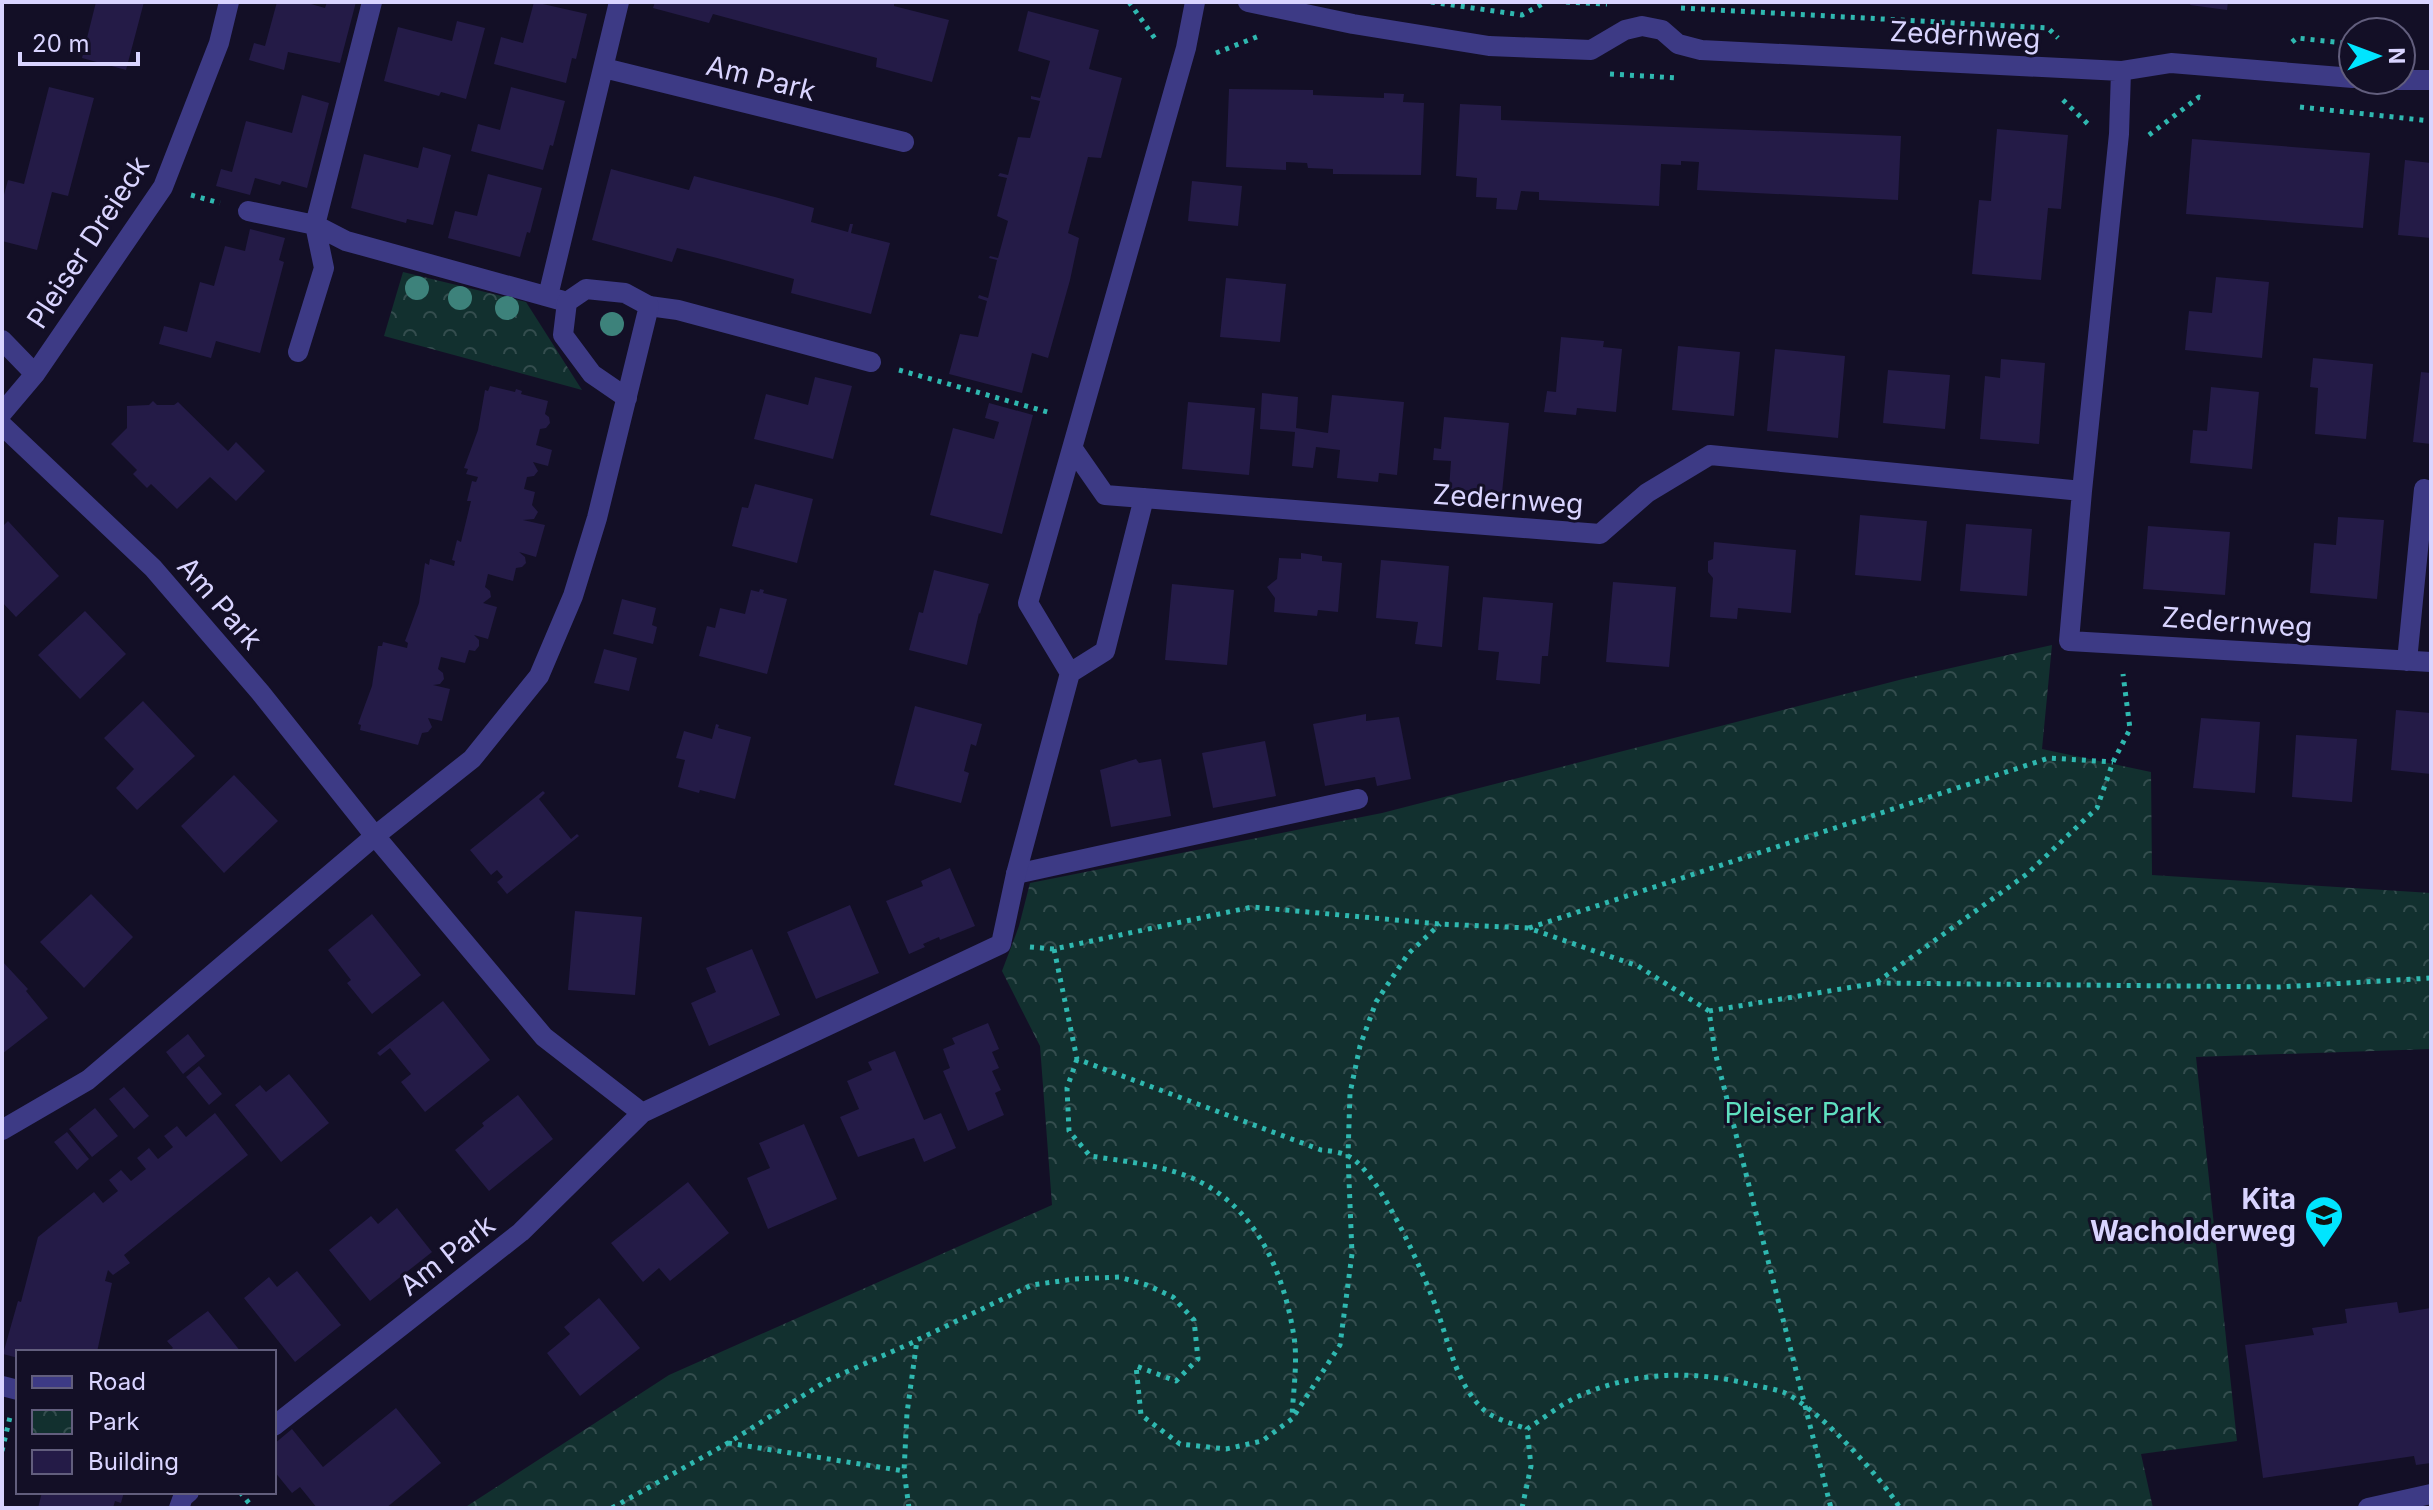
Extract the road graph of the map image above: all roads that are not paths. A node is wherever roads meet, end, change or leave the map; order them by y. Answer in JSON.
{"nodes":[{"id":1,"x":229,"y":2,"type":"edge"},
{"id":2,"x":372,"y":2,"type":"edge"},
{"id":3,"x":619,"y":2,"type":"edge"},
{"id":4,"x":1195,"y":2,"type":"edge"},
{"id":5,"x":1248,"y":2,"type":"edge"},
{"id":6,"x":604,"y":68,"type":"junction"},
{"id":7,"x":2121,"y":71,"type":"junction"},
{"id":8,"x":2337,"y":77,"type":"edge"},
{"id":9,"x":904,"y":142,"type":"dead end"},
{"id":10,"x":248,"y":211,"type":"road end"},
{"id":11,"x":315,"y":225,"type":"junction"},
{"id":12,"x":558,"y":299,"type":"junction"},
{"id":13,"x":649,"y":306,"type":"junction"},
{"id":14,"x":2,"y":340,"type":"edge"},
{"id":15,"x":298,"y":352,"type":"dead end"},
{"id":16,"x":871,"y":362,"type":"road end"},
{"id":17,"x":35,"y":374,"type":"junction"},
{"id":18,"x":627,"y":398,"type":"junction"},
{"id":19,"x":2,"y":413,"type":"edge"},
{"id":20,"x":2,"y":425,"type":"edge"},
{"id":21,"x":1073,"y":449,"type":"junction"},
{"id":22,"x":2424,"y":489,"type":"dead end"},
{"id":23,"x":2082,"y":491,"type":"junction"},
{"id":24,"x":1144,"y":498,"type":"junction"},
{"id":25,"x":2407,"y":661,"type":"junction"},
{"id":26,"x":2431,"y":662,"type":"edge"},
{"id":27,"x":1070,"y":673,"type":"junction"},
{"id":28,"x":1358,"y":799,"type":"dead end"},
{"id":29,"x":375,"y":836,"type":"junction"},
{"id":30,"x":1016,"y":874,"type":"junction"},
{"id":31,"x":642,"y":1113,"type":"junction"},
{"id":32,"x":2,"y":1130,"type":"edge"},
{"id":33,"x":276,"y":1424,"type":"edge"},
{"id":34,"x":2431,"y":1494,"type":"edge"},
{"id":35,"x":2368,"y":1508,"type":"edge"}],
"edges":[{"from":1,"to":17,"type":"street","name":"Pleiser Dreieck"},
{"from":2,"to":11,"type":"street"},
{"from":3,"to":6,"type":"street"},
{"from":4,"to":21,"type":"street"},
{"from":5,"to":7,"type":"street","name":"Zedernweg"},
{"from":6,"to":9,"type":"street","name":"Am Park"},
{"from":6,"to":12,"type":"street"},
{"from":7,"to":8,"type":"street","name":"Zedernweg"},
{"from":7,"to":23,"type":"street","name":"Zedernweg"},
{"from":10,"to":11,"type":"street"},
{"from":11,"to":12,"type":"street"},
{"from":11,"to":15,"type":"street"},
{"from":12,"to":13,"type":"street"},
{"from":12,"to":18,"type":"street"},
{"from":13,"to":16,"type":"street"},
{"from":13,"to":18,"type":"street"},
{"from":14,"to":17,"type":"street","name":"Pleiser Dreieck"},
{"from":17,"to":19,"type":"street","name":"Pleiser Dreieck"},
{"from":18,"to":29,"type":"street"},
{"from":20,"to":29,"type":"street","name":"Am Park"},
{"from":21,"to":24,"type":"street","name":"Zedernweg"},
{"from":21,"to":27,"type":"street"},
{"from":22,"to":25,"type":"street"},
{"from":23,"to":24,"type":"street","name":"Zedernweg"},
{"from":23,"to":25,"type":"street","name":"Zedernweg"},
{"from":24,"to":27,"type":"street"},
{"from":25,"to":26,"type":"street","name":"Zedernweg"},
{"from":27,"to":30,"type":"street"},
{"from":28,"to":30,"type":"street"},
{"from":29,"to":31,"type":"street","name":"Am Park"},
{"from":29,"to":32,"type":"street"},
{"from":30,"to":31,"type":"street","name":"Am Park"},
{"from":31,"to":33,"type":"street","name":"Am Park"},
{"from":34,"to":35,"type":"street"}]}
